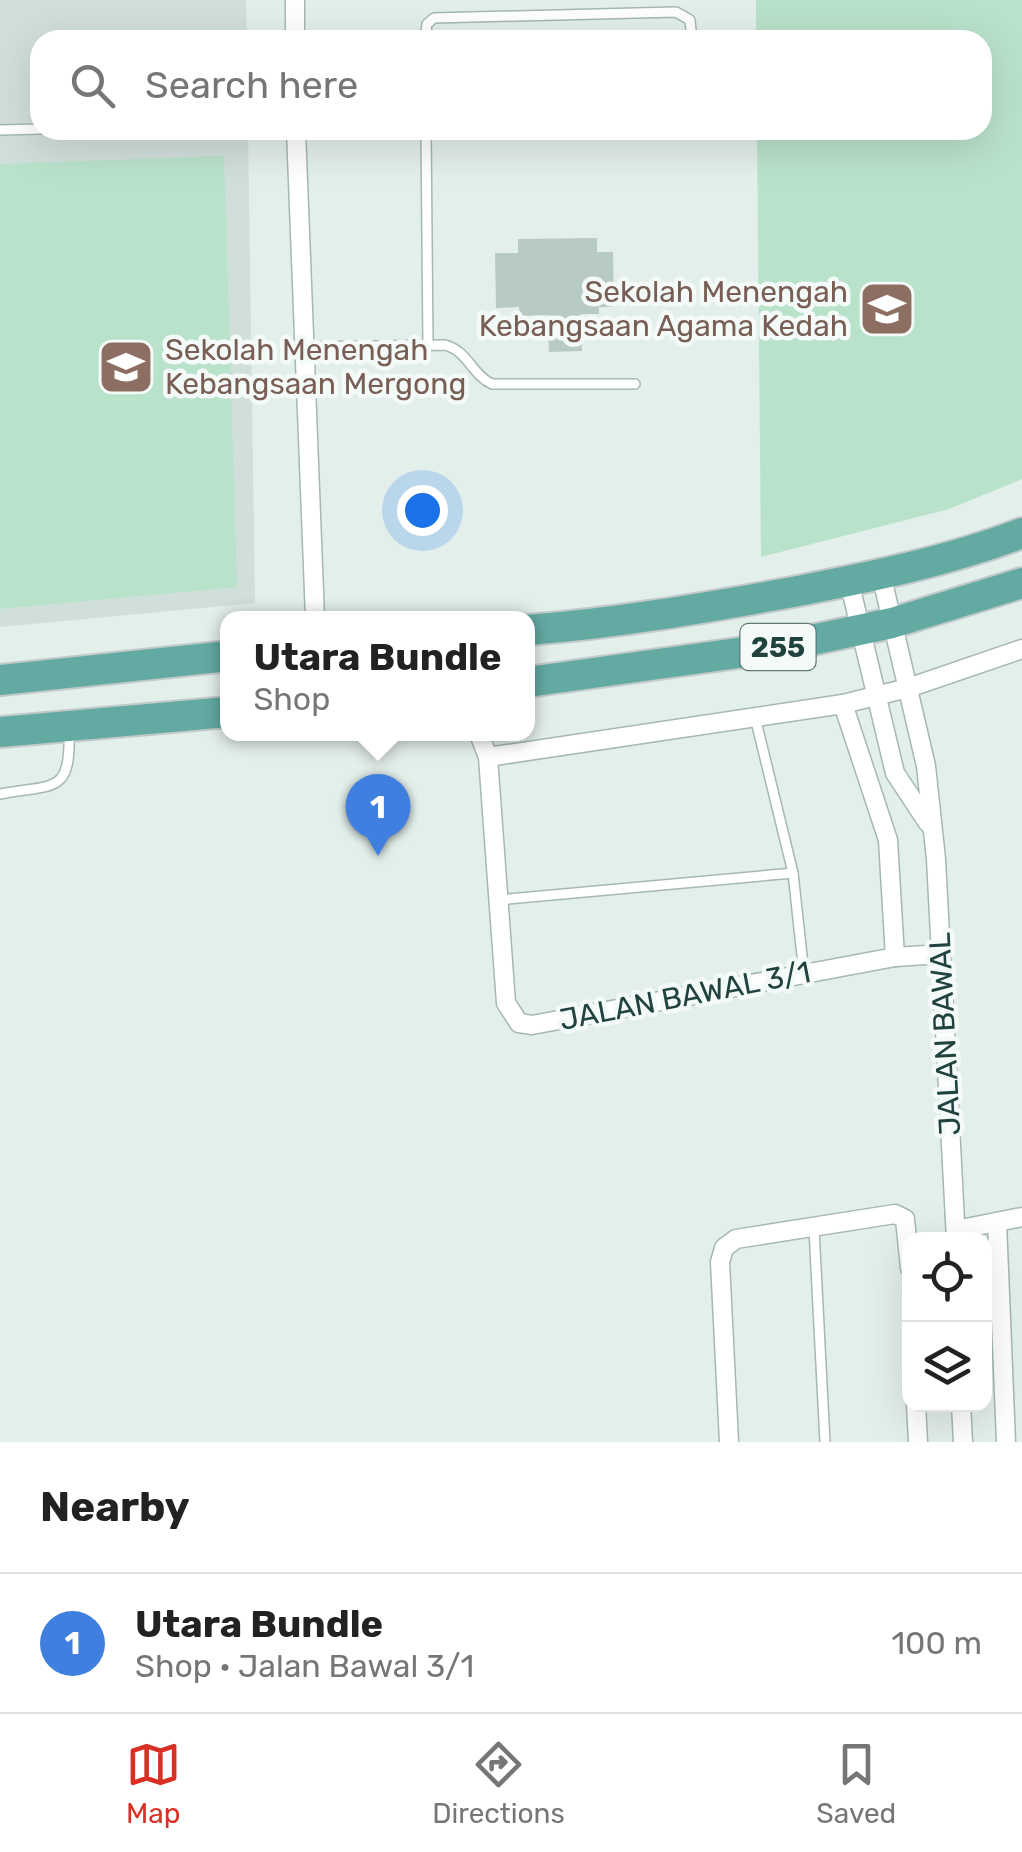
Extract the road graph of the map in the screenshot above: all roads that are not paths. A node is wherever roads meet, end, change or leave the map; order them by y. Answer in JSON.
{"nodes":[{"id":1,"x":295,"y":0,"type":"edge"},
{"id":2,"x":295,"y":30,"type":"edge"},
{"id":3,"x":427,"y":30,"type":"edge"},
{"id":4,"x":691,"y":30,"type":"edge"},
{"id":5,"x":30,"y":129,"type":"edge"},
{"id":6,"x":0,"y":130,"type":"edge"},
{"id":7,"x":296,"y":140,"type":"edge"},
{"id":8,"x":426,"y":140,"type":"edge"},
{"id":9,"x":428,"y":345,"type":"junction"},
{"id":10,"x":302,"y":347,"type":"junction"},
{"id":11,"x":635,"y":384,"type":"dead end"},
{"id":12,"x":1022,"y":533,"type":"edge"},
{"id":13,"x":881,"y":574,"type":"junction"},
{"id":14,"x":849,"y":581,"type":"junction"},
{"id":15,"x":1022,"y":583,"type":"edge"},
{"id":16,"x":315,"y":611,"type":"edge"},
{"id":17,"x":892,"y":623,"type":"junction"},
{"id":18,"x":535,"y":629,"type":"edge"},
{"id":19,"x":861,"y":630,"type":"junction"},
{"id":20,"x":1022,"y":649,"type":"edge"},
{"id":21,"x":220,"y":657,"type":"edge"},
{"id":22,"x":0,"y":680,"type":"edge"},
{"id":23,"x":535,"y":681,"type":"edge"},
{"id":24,"x":908,"y":688,"type":"junction"},
{"id":25,"x":877,"y":696,"type":"junction"},
{"id":26,"x":844,"y":704,"type":"junction"},
{"id":27,"x":220,"y":713,"type":"edge"},
{"id":28,"x":754,"y":715,"type":"junction"},
{"id":29,"x":69,"y":726,"type":"junction"},
{"id":30,"x":0,"y":732,"type":"edge"},
{"id":31,"x":482,"y":741,"type":"edge"},
{"id":32,"x":488,"y":757,"type":"junction"},
{"id":33,"x":0,"y":794,"type":"edge"},
{"id":34,"x":932,"y":828,"type":"junction"},
{"id":35,"x":793,"y":874,"type":"junction"},
{"id":36,"x":498,"y":900,"type":"junction"},
{"id":37,"x":941,"y":954,"type":"junction"},
{"id":38,"x":896,"y":956,"type":"junction"},
{"id":39,"x":804,"y":974,"type":"junction"},
{"id":40,"x":1022,"y":1216,"type":"edge"},
{"id":41,"x":997,"y":1222,"type":"junction"},
{"id":42,"x":814,"y":1228,"type":"junction"},
{"id":43,"x":906,"y":1232,"type":"edge"},
{"id":44,"x":956,"y":1232,"type":"edge"},
{"id":45,"x":965,"y":1232,"type":"edge"},
{"id":46,"x":916,"y":1412,"type":"edge"},
{"id":47,"x":962,"y":1412,"type":"edge"},
{"id":48,"x":729,"y":1442,"type":"edge"},
{"id":49,"x":825,"y":1442,"type":"edge"},
{"id":50,"x":918,"y":1442,"type":"edge"},
{"id":51,"x":962,"y":1442,"type":"edge"},
{"id":52,"x":1006,"y":1442,"type":"edge"}],
"edges":[{"from":1,"to":2,"type":"street"},
{"from":3,"to":4,"type":"lane"},
{"from":5,"to":6,"type":"lane"},
{"from":7,"to":10,"type":"street"},
{"from":8,"to":9,"type":"lane"},
{"from":9,"to":10,"type":"lane"},
{"from":9,"to":11,"type":"lane"},
{"from":10,"to":16,"type":"street"},
{"from":12,"to":13,"type":"main road","number":"255"},
{"from":13,"to":14,"type":"main road","number":"255"},
{"from":13,"to":17,"type":"street","name":"JALAN BAWAL"},
{"from":14,"to":18,"type":"main road","number":"255"},
{"from":14,"to":19,"type":"street","name":"JALAN BAWAL"},
{"from":15,"to":17,"type":"main road","number":"255"},
{"from":17,"to":19,"type":"main road","number":"255"},
{"from":17,"to":24,"type":"street","name":"JALAN BAWAL"},
{"from":19,"to":23,"type":"main road","number":"255"},
{"from":19,"to":25,"type":"street","name":"JALAN BAWAL"},
{"from":20,"to":24,"type":"street"},
{"from":21,"to":22,"type":"main road"},
{"from":24,"to":25,"type":"street"},
{"from":24,"to":34,"type":"street","name":"JALAN BAWAL"},
{"from":25,"to":26,"type":"street"},
{"from":25,"to":34,"type":"street","name":"JALAN BAWAL"},
{"from":26,"to":28,"type":"street"},
{"from":26,"to":38,"type":"street"},
{"from":27,"to":29,"type":"main road"},
{"from":28,"to":32,"type":"street"},
{"from":28,"to":35,"type":"lane"},
{"from":29,"to":30,"type":"main road"},
{"from":29,"to":33,"type":"lane"},
{"from":31,"to":32,"type":"street","name":"JALAN BAWAL 3/1"},
{"from":32,"to":36,"type":"street","name":"JALAN BAWAL 3/1"},
{"from":34,"to":37,"type":"street","name":"JALAN BAWAL"},
{"from":35,"to":36,"type":"lane"},
{"from":35,"to":39,"type":"lane"},
{"from":36,"to":39,"type":"street","name":"JALAN BAWAL 3/1"},
{"from":37,"to":38,"type":"street","name":"JALAN BAWAL 3/1"},
{"from":37,"to":44,"type":"street","name":"JALAN BAWAL"},
{"from":38,"to":39,"type":"street","name":"JALAN BAWAL 3/1"},
{"from":40,"to":41,"type":"street"},
{"from":41,"to":45,"type":"street"},
{"from":41,"to":52,"type":"street"},
{"from":42,"to":43,"type":"street"},
{"from":42,"to":48,"type":"street"},
{"from":42,"to":49,"type":"lane"},
{"from":46,"to":50,"type":"street"},
{"from":47,"to":51,"type":"street"}]}
